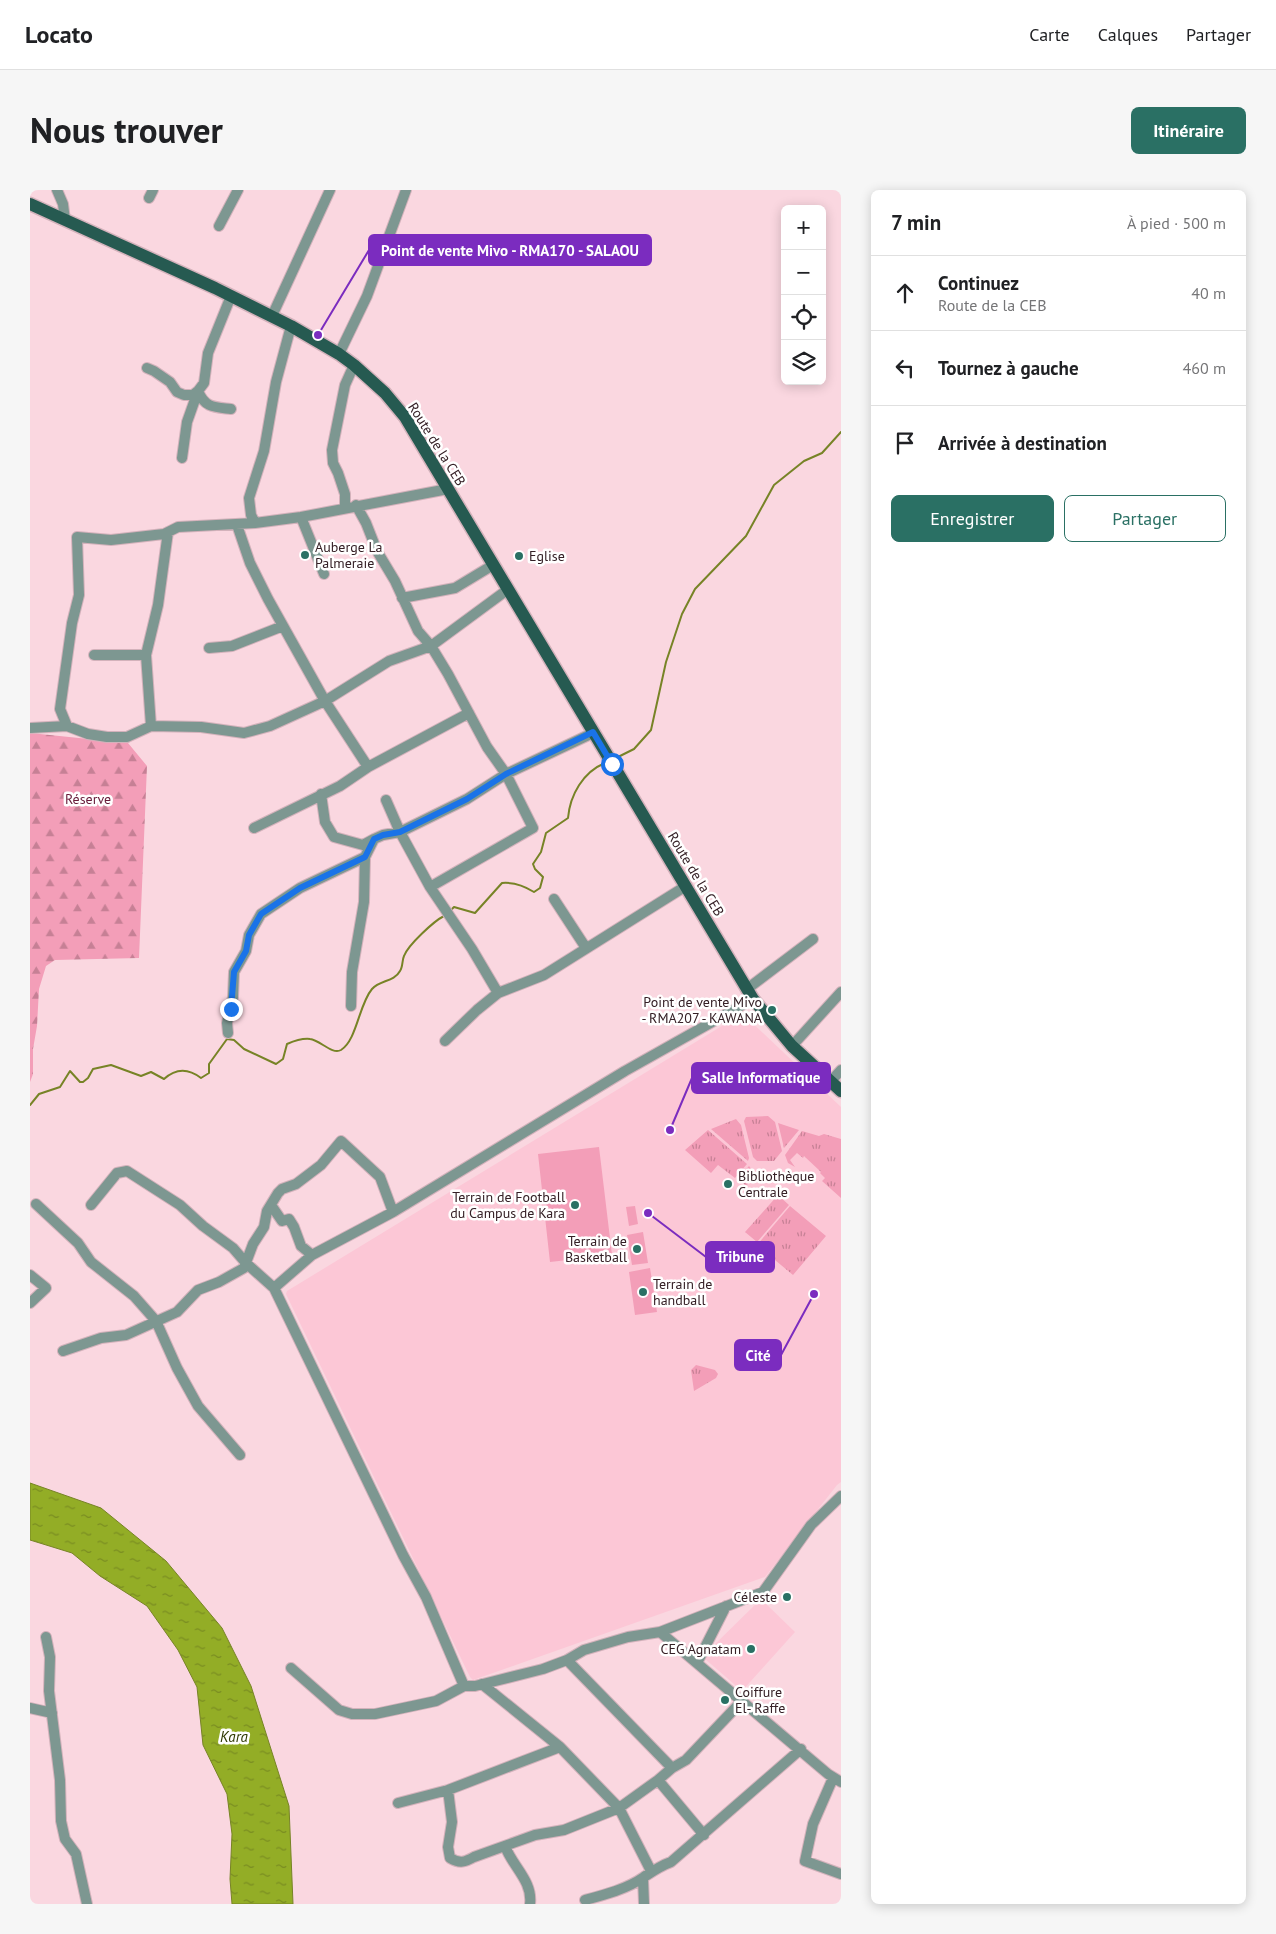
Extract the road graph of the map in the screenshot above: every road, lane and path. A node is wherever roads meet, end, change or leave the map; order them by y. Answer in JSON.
{"nodes":[{"id":1,"x":57,"y":190,"type":"edge"},
{"id":2,"x":238,"y":190,"type":"edge"},
{"id":3,"x":330,"y":190,"type":"edge"},
{"id":4,"x":406,"y":190,"type":"edge"},
{"id":5,"x":30,"y":204,"type":"edge"},
{"id":6,"x":65,"y":220,"type":"junction"},
{"id":7,"x":219,"y":226,"type":"dead end"},
{"id":8,"x":231,"y":296,"type":"junction"},
{"id":9,"x":272,"y":316,"type":"junction"},
{"id":10,"x":291,"y":326,"type":"junction"},
{"id":11,"x":339,"y":354,"type":"junction"},
{"id":12,"x":354,"y":365,"type":"junction"},
{"id":13,"x":147,"y":368,"type":"dead end"},
{"id":14,"x":198,"y":391,"type":"junction"},
{"id":15,"x":231,"y":409,"type":"dead end"},
{"id":16,"x":182,"y":458,"type":"dead end"},
{"id":17,"x":448,"y":489,"type":"junction"},
{"id":18,"x":356,"y":505,"type":"junction"},
{"id":19,"x":344,"y":507,"type":"junction"},
{"id":20,"x":300,"y":517,"type":"junction"},
{"id":21,"x":255,"y":523,"type":"junction"},
{"id":22,"x":237,"y":525,"type":"junction"},
{"id":23,"x":168,"y":532,"type":"junction"},
{"id":24,"x":493,"y":565,"type":"junction"},
{"id":25,"x":324,"y":574,"type":"dead end"},
{"id":26,"x":507,"y":590,"type":"junction"},
{"id":27,"x":402,"y":598,"type":"junction"},
{"id":28,"x":283,"y":626,"type":"junction"},
{"id":29,"x":431,"y":646,"type":"junction"},
{"id":30,"x":209,"y":648,"type":"dead end"},
{"id":31,"x":94,"y":655,"type":"dead end"},
{"id":32,"x":146,"y":655,"type":"junction"},
{"id":33,"x":325,"y":701,"type":"junction"},
{"id":34,"x":469,"y":713,"type":"junction"},
{"id":35,"x":67,"y":726,"type":"junction"},
{"id":36,"x":151,"y":726,"type":"junction"},
{"id":37,"x":30,"y":728,"type":"edge"},
{"id":38,"x":593,"y":732,"type":"junction"},
{"id":39,"x":368,"y":766,"type":"junction"},
{"id":40,"x":506,"y":774,"type":"junction"},
{"id":41,"x":321,"y":794,"type":"junction"},
{"id":42,"x":386,"y":800,"type":"dead end"},
{"id":43,"x":254,"y":828,"type":"dead end"},
{"id":44,"x":400,"y":832,"type":"junction"},
{"id":45,"x":374,"y":839,"type":"junction"},
{"id":46,"x":365,"y":857,"type":"junction"},
{"id":47,"x":686,"y":886,"type":"junction"},
{"id":48,"x":430,"y":887,"type":"junction"},
{"id":49,"x":554,"y":899,"type":"dead end"},
{"id":50,"x":813,"y":939,"type":"dead end"},
{"id":51,"x":586,"y":948,"type":"junction"},
{"id":52,"x":841,"y":992,"type":"edge"},
{"id":53,"x":498,"y":993,"type":"junction"},
{"id":54,"x":750,"y":994,"type":"junction"},
{"id":55,"x":351,"y":1006,"type":"dead end"},
{"id":56,"x":228,"y":1033,"type":"dead end"},
{"id":57,"x":445,"y":1041,"type":"dead end"},
{"id":58,"x":792,"y":1046,"type":"junction"},
{"id":59,"x":841,"y":1070,"type":"edge"},
{"id":60,"x":831,"y":1081,"type":"junction"},
{"id":61,"x":841,"y":1091,"type":"edge"},
{"id":62,"x":36,"y":1204,"type":"dead end"},
{"id":63,"x":91,"y":1205,"type":"dead end"},
{"id":64,"x":271,"y":1205,"type":"junction"},
{"id":65,"x":393,"y":1212,"type":"junction"},
{"id":66,"x":312,"y":1255,"type":"junction"},
{"id":67,"x":246,"y":1263,"type":"junction"},
{"id":68,"x":30,"y":1275,"type":"edge"},
{"id":69,"x":274,"y":1288,"type":"junction"},
{"id":70,"x":30,"y":1303,"type":"edge"},
{"id":71,"x":156,"y":1321,"type":"junction"},
{"id":72,"x":63,"y":1351,"type":"dead end"},
{"id":73,"x":240,"y":1455,"type":"dead end"},
{"id":74,"x":841,"y":1496,"type":"edge"},
{"id":75,"x":726,"y":1606,"type":"junction"},
{"id":76,"x":660,"y":1632,"type":"junction"},
{"id":77,"x":46,"y":1637,"type":"dead end"},
{"id":78,"x":567,"y":1660,"type":"junction"},
{"id":79,"x":697,"y":1663,"type":"junction"},
{"id":80,"x":291,"y":1668,"type":"dead end"},
{"id":81,"x":482,"y":1684,"type":"junction"},
{"id":82,"x":464,"y":1686,"type":"junction"},
{"id":83,"x":741,"y":1702,"type":"junction"},
{"id":84,"x":30,"y":1708,"type":"edge"},
{"id":85,"x":52,"y":1713,"type":"junction"},
{"id":86,"x":560,"y":1747,"type":"junction"},
{"id":87,"x":801,"y":1749,"type":"junction"},
{"id":88,"x":672,"y":1768,"type":"junction"},
{"id":89,"x":832,"y":1776,"type":"edge"},
{"id":90,"x":658,"y":1780,"type":"junction"},
{"id":91,"x":448,"y":1790,"type":"junction"},
{"id":92,"x":398,"y":1803,"type":"dead end"},
{"id":93,"x":619,"y":1808,"type":"junction"},
{"id":94,"x":704,"y":1835,"type":"junction"},
{"id":95,"x":506,"y":1846,"type":"junction"},
{"id":96,"x":647,"y":1874,"type":"junction"},
{"id":97,"x":841,"y":1874,"type":"edge"},
{"id":98,"x":585,"y":1900,"type":"dead end"},
{"id":99,"x":87,"y":1904,"type":"edge"},
{"id":100,"x":530,"y":1904,"type":"edge"},
{"id":101,"x":644,"y":1904,"type":"edge"}],
"edges":[{"from":1,"to":6,"type":"street"},
{"from":2,"to":7,"type":"street"},
{"from":3,"to":9,"type":"street"},
{"from":4,"to":11,"type":"street"},
{"from":5,"to":6,"type":"main road","name":"Route de la CEB"},
{"from":6,"to":8,"type":"main road","name":"Route de la CEB"},
{"from":8,"to":9,"type":"main road","name":"Route de la CEB"},
{"from":8,"to":14,"type":"street"},
{"from":9,"to":10,"type":"main road","name":"Route de la CEB"},
{"from":10,"to":11,"type":"main road","name":"Route de la CEB"},
{"from":10,"to":21,"type":"street"},
{"from":11,"to":12,"type":"main road","name":"Route de la CEB"},
{"from":12,"to":17,"type":"main road","name":"Route de la CEB"},
{"from":12,"to":19,"type":"street"},
{"from":13,"to":14,"type":"street"},
{"from":14,"to":15,"type":"street"},
{"from":14,"to":16,"type":"street"},
{"from":17,"to":18,"type":"street"},
{"from":17,"to":24,"type":"main road","name":"Route de la CEB"},
{"from":18,"to":19,"type":"street"},
{"from":18,"to":27,"type":"street"},
{"from":19,"to":20,"type":"street"},
{"from":20,"to":21,"type":"street"},
{"from":20,"to":25,"type":"street"},
{"from":21,"to":22,"type":"street"},
{"from":22,"to":23,"type":"street"},
{"from":22,"to":28,"type":"street"},
{"from":23,"to":32,"type":"street"},
{"from":23,"to":35,"type":"street"},
{"from":24,"to":26,"type":"main road","name":"Route de la CEB"},
{"from":24,"to":27,"type":"street"},
{"from":26,"to":29,"type":"street"},
{"from":26,"to":38,"type":"main road","name":"Route de la CEB"},
{"from":27,"to":29,"type":"street"},
{"from":28,"to":30,"type":"street"},
{"from":28,"to":33,"type":"street"},
{"from":29,"to":33,"type":"street"},
{"from":29,"to":34,"type":"street"},
{"from":31,"to":32,"type":"street"},
{"from":32,"to":36,"type":"street"},
{"from":33,"to":36,"type":"street"},
{"from":33,"to":39,"type":"street"},
{"from":34,"to":39,"type":"street"},
{"from":34,"to":40,"type":"street"},
{"from":35,"to":36,"type":"street"},
{"from":35,"to":37,"type":"street"},
{"from":38,"to":40,"type":"street"},
{"from":38,"to":47,"type":"main road","name":"Route de la CEB"},
{"from":39,"to":41,"type":"street"},
{"from":40,"to":44,"type":"street"},
{"from":40,"to":48,"type":"street"},
{"from":41,"to":43,"type":"street"},
{"from":41,"to":45,"type":"street"},
{"from":42,"to":44,"type":"street"},
{"from":44,"to":45,"type":"street"},
{"from":44,"to":48,"type":"street"},
{"from":45,"to":46,"type":"street"},
{"from":46,"to":55,"type":"street"},
{"from":46,"to":56,"type":"street"},
{"from":47,"to":51,"type":"street"},
{"from":47,"to":54,"type":"main road","name":"Route de la CEB"},
{"from":48,"to":53,"type":"street"},
{"from":49,"to":51,"type":"street"},
{"from":50,"to":54,"type":"street"},
{"from":51,"to":53,"type":"street"},
{"from":52,"to":58,"type":"street"},
{"from":53,"to":57,"type":"street"},
{"from":54,"to":58,"type":"main road","name":"Route de la CEB"},
{"from":54,"to":65,"type":"street"},
{"from":58,"to":60,"type":"main road","name":"Route de la CEB"},
{"from":59,"to":60,"type":"street"},
{"from":60,"to":61,"type":"main road","name":"Route de la CEB"},
{"from":62,"to":71,"type":"street"},
{"from":63,"to":67,"type":"street"},
{"from":64,"to":65,"type":"street"},
{"from":64,"to":66,"type":"street"},
{"from":64,"to":67,"type":"street"},
{"from":65,"to":66,"type":"street"},
{"from":66,"to":69,"type":"street"},
{"from":67,"to":69,"type":"street"},
{"from":67,"to":71,"type":"street"},
{"from":68,"to":70,"type":"street"},
{"from":69,"to":82,"type":"street"},
{"from":71,"to":72,"type":"street"},
{"from":71,"to":73,"type":"street"},
{"from":74,"to":75,"type":"street"},
{"from":75,"to":76,"type":"street"},
{"from":75,"to":79,"type":"street"},
{"from":76,"to":78,"type":"street"},
{"from":76,"to":79,"type":"street"},
{"from":77,"to":85,"type":"street"},
{"from":78,"to":81,"type":"street"},
{"from":78,"to":88,"type":"street"},
{"from":79,"to":83,"type":"street"},
{"from":80,"to":82,"type":"street"},
{"from":81,"to":82,"type":"street"},
{"from":81,"to":86,"type":"street"},
{"from":83,"to":87,"type":"street"},
{"from":83,"to":88,"type":"street"},
{"from":84,"to":85,"type":"street"},
{"from":85,"to":99,"type":"street"},
{"from":86,"to":91,"type":"street"},
{"from":86,"to":93,"type":"street"},
{"from":87,"to":89,"type":"street"},
{"from":87,"to":94,"type":"street"},
{"from":88,"to":90,"type":"street"},
{"from":89,"to":97,"type":"street"},
{"from":90,"to":93,"type":"street"},
{"from":90,"to":94,"type":"street"},
{"from":91,"to":92,"type":"street"},
{"from":91,"to":95,"type":"street"},
{"from":93,"to":95,"type":"street"},
{"from":93,"to":96,"type":"street"},
{"from":94,"to":96,"type":"street"},
{"from":95,"to":100,"type":"street"},
{"from":96,"to":98,"type":"street"},
{"from":96,"to":101,"type":"street"}]}
